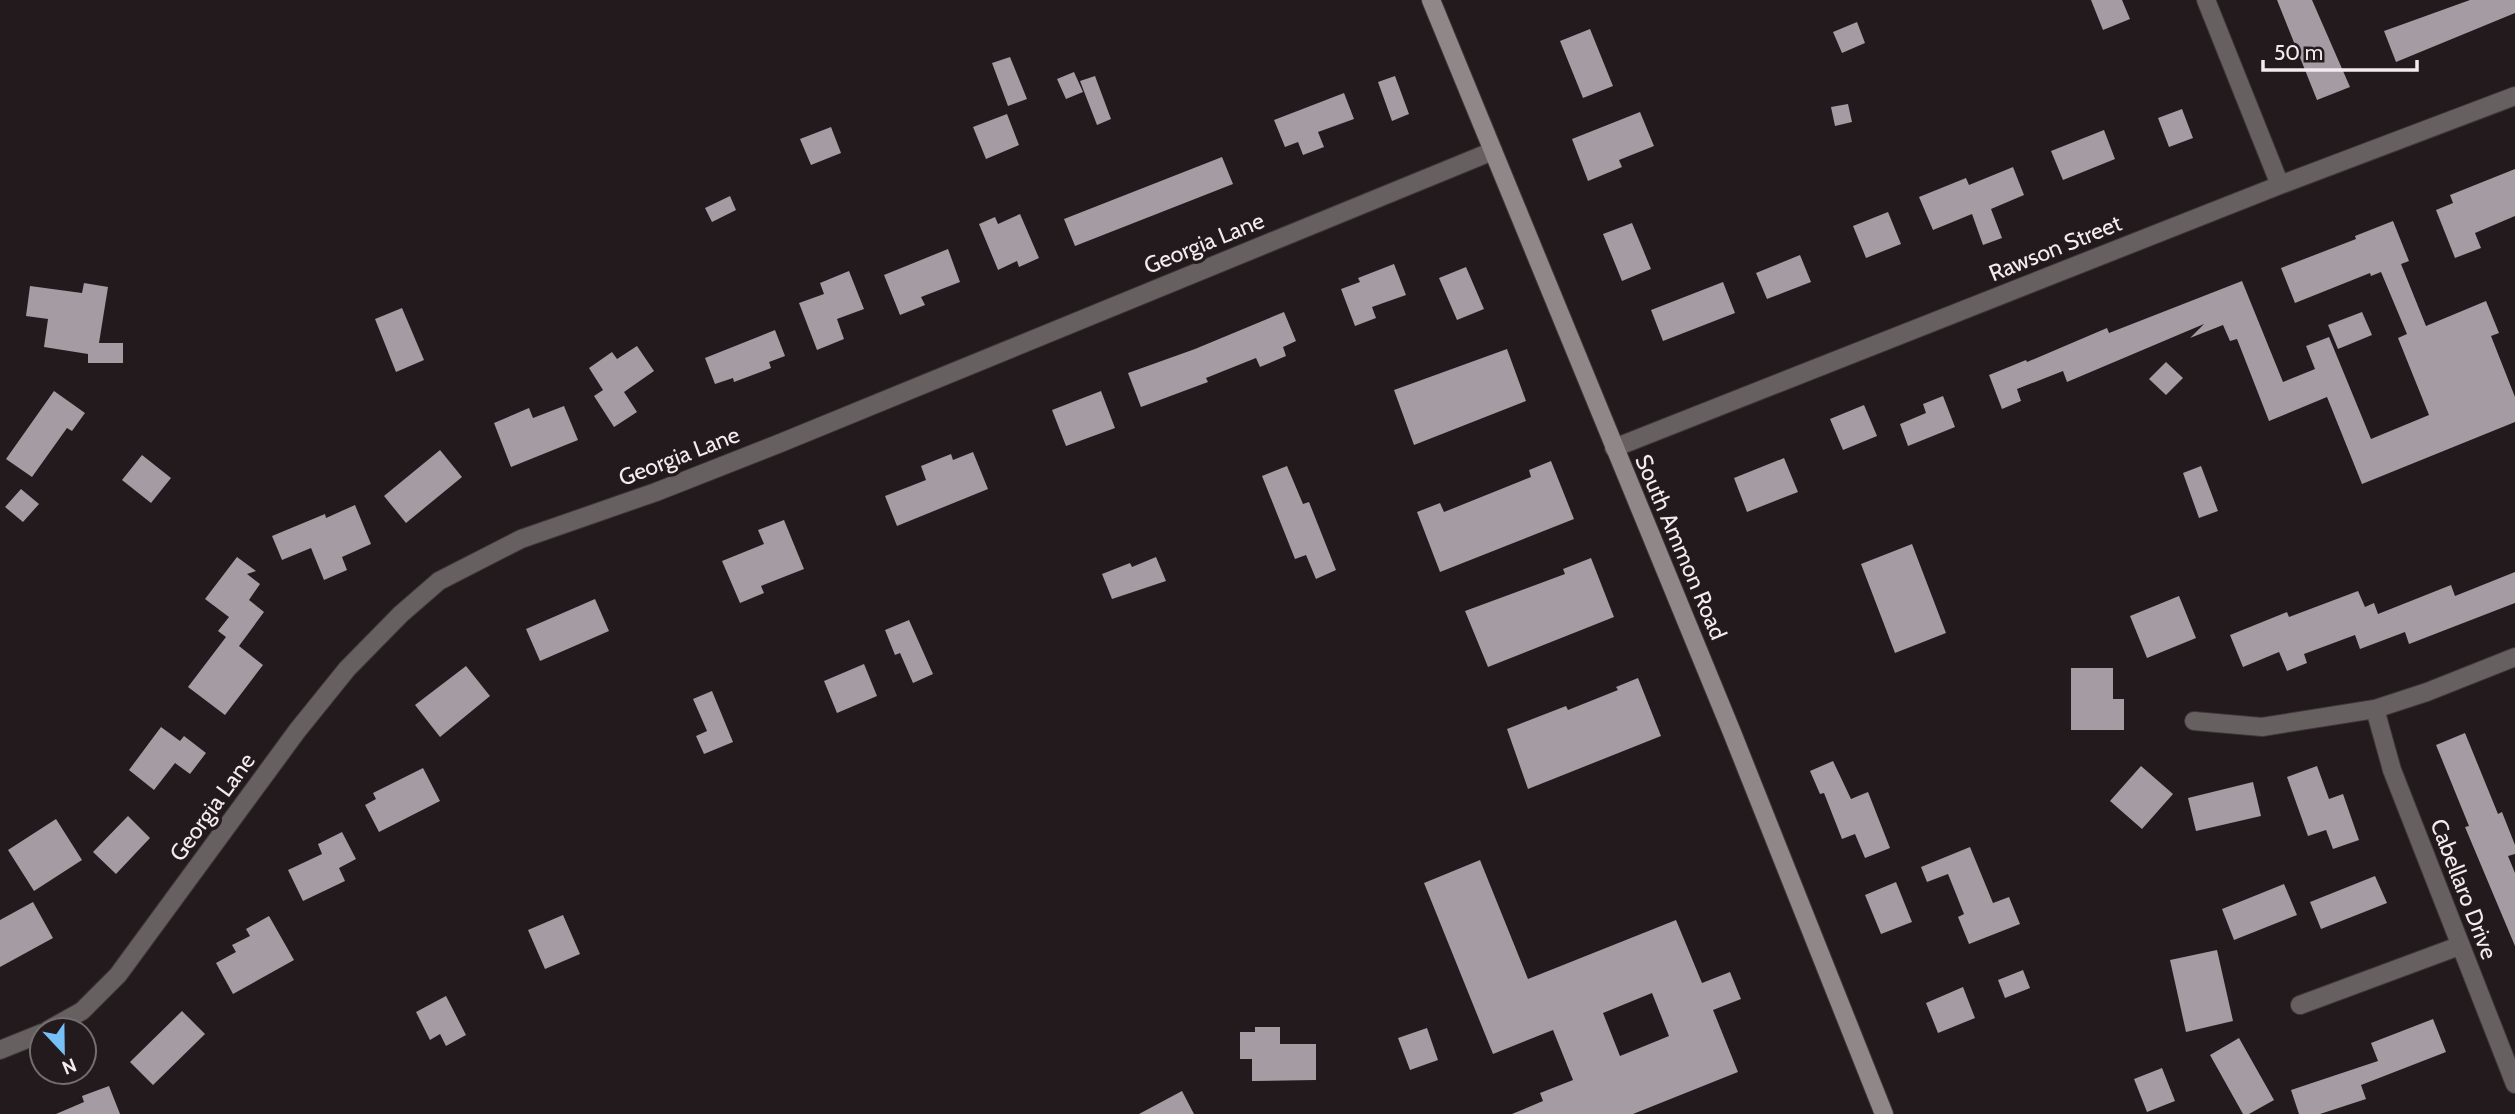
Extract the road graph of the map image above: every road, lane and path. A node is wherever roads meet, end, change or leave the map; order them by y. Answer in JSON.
{"nodes":[{"id":1,"x":1432,"y":0,"type":"edge"},
{"id":2,"x":2206,"y":0,"type":"edge"},
{"id":3,"x":2515,"y":96,"type":"edge"},
{"id":4,"x":1493,"y":151,"type":"junction"},
{"id":5,"x":2280,"y":185,"type":"junction"},
{"id":6,"x":1614,"y":448,"type":"junction"},
{"id":7,"x":2515,"y":657,"type":"edge"},
{"id":8,"x":2375,"y":709,"type":"junction"},
{"id":9,"x":2193,"y":721,"type":"dead end"},
{"id":10,"x":2459,"y":946,"type":"junction"},
{"id":11,"x":2300,"y":1005,"type":"dead end"},
{"id":12,"x":73,"y":1016,"type":"edge"},
{"id":13,"x":28,"y":1039,"type":"edge"},
{"id":14,"x":0,"y":1050,"type":"edge"},
{"id":15,"x":2515,"y":1083,"type":"edge"},
{"id":16,"x":1884,"y":1114,"type":"edge"}],
"edges":[{"from":1,"to":4,"type":"main road","name":"South Ammon Road"},
{"from":2,"to":5,"type":"street"},
{"from":3,"to":5,"type":"street","name":"Rawson Street"},
{"from":4,"to":6,"type":"main road","name":"South Ammon Road"},
{"from":4,"to":12,"type":"street","name":"Georgia Lane"},
{"from":5,"to":6,"type":"street","name":"Rawson Street"},
{"from":6,"to":16,"type":"main road","name":"South Ammon Road"},
{"from":7,"to":8,"type":"street"},
{"from":8,"to":9,"type":"street"},
{"from":8,"to":10,"type":"street","name":"Cabellaro Drive"},
{"from":10,"to":11,"type":"street"},
{"from":10,"to":15,"type":"street","name":"Cabellaro Drive"},
{"from":13,"to":14,"type":"street"}]}
